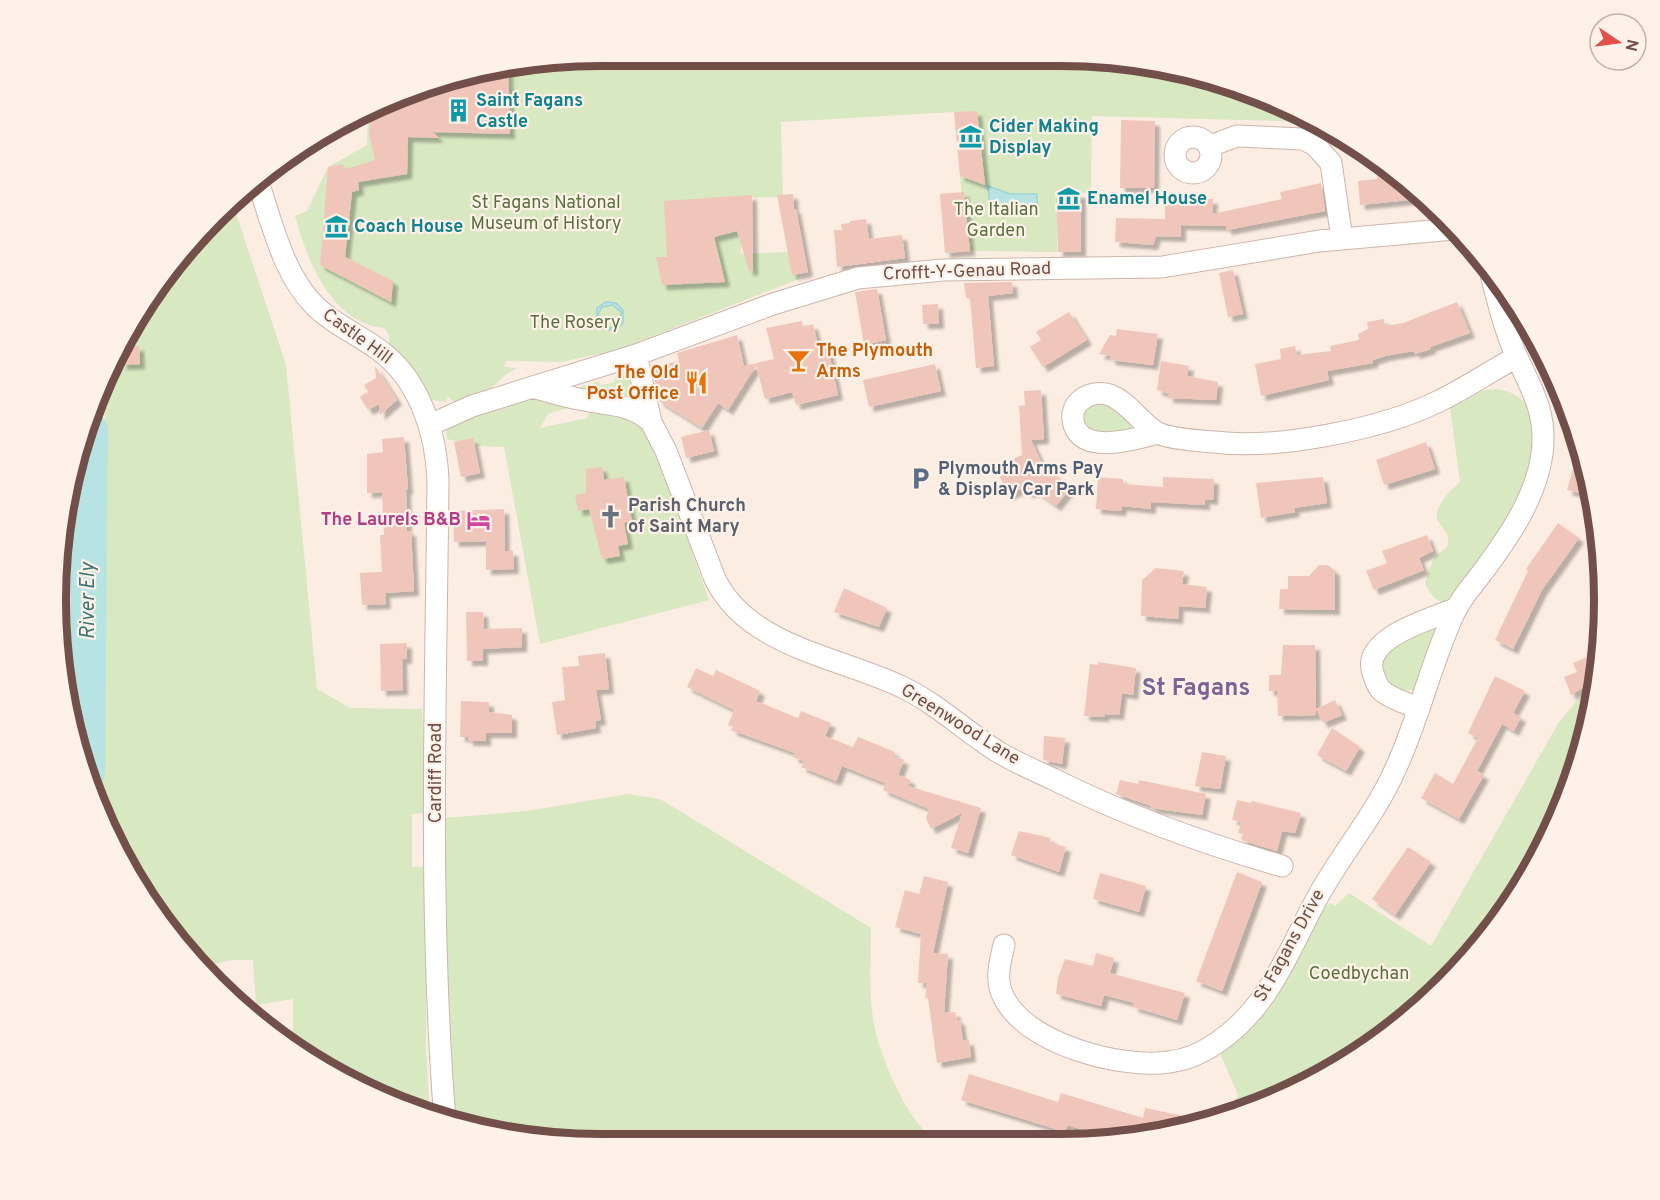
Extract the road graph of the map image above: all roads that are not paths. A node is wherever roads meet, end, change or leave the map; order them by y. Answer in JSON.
{"nodes":[{"id":1,"x":1210,"y":146,"type":"dead end"},
{"id":2,"x":260,"y":189,"type":"edge"},
{"id":3,"x":1445,"y":230,"type":"edge"},
{"id":4,"x":1342,"y":239,"type":"junction"},
{"id":5,"x":1497,"y":294,"type":"edge"},
{"id":6,"x":636,"y":355,"type":"junction"},
{"id":7,"x":1517,"y":357,"type":"junction"},
{"id":8,"x":532,"y":387,"type":"junction"},
{"id":9,"x":651,"y":422,"type":"junction"},
{"id":10,"x":430,"y":425,"type":"junction"},
{"id":11,"x":1158,"y":433,"type":"dead end"},
{"id":12,"x":1457,"y":608,"type":"junction"},
{"id":13,"x":1419,"y":709,"type":"junction"},
{"id":14,"x":1282,"y":866,"type":"dead end"},
{"id":15,"x":1005,"y":945,"type":"dead end"},
{"id":16,"x":444,"y":1111,"type":"edge"}],
"edges":[{"from":1,"to":4,"type":"street"},
{"from":2,"to":10,"type":"street","name":"Castle Hill"},
{"from":3,"to":4,"type":"street","name":"Crofft-Y-Genau Road"},
{"from":4,"to":6,"type":"street","name":"Crofft-Y-Genau Road"},
{"from":5,"to":7,"type":"street","name":"St Fagans Drive"},
{"from":6,"to":8,"type":"street","name":"Crofft-Y-Genau Road"},
{"from":6,"to":9,"type":"street","name":"Greenwood Lane"},
{"from":7,"to":11,"type":"street"},
{"from":7,"to":12,"type":"street","name":"St Fagans Drive"},
{"from":8,"to":9,"type":"street"},
{"from":8,"to":10,"type":"street","name":"Crofft-Y-Genau Road"},
{"from":9,"to":14,"type":"street","name":"Greenwood Lane"},
{"from":10,"to":16,"type":"street","name":"Cardiff Road"},
{"from":12,"to":13,"type":"street","name":"St Fagans Drive"},
{"from":12,"to":13,"type":"street"},
{"from":13,"to":15,"type":"street","name":"St Fagans Drive"}]}
